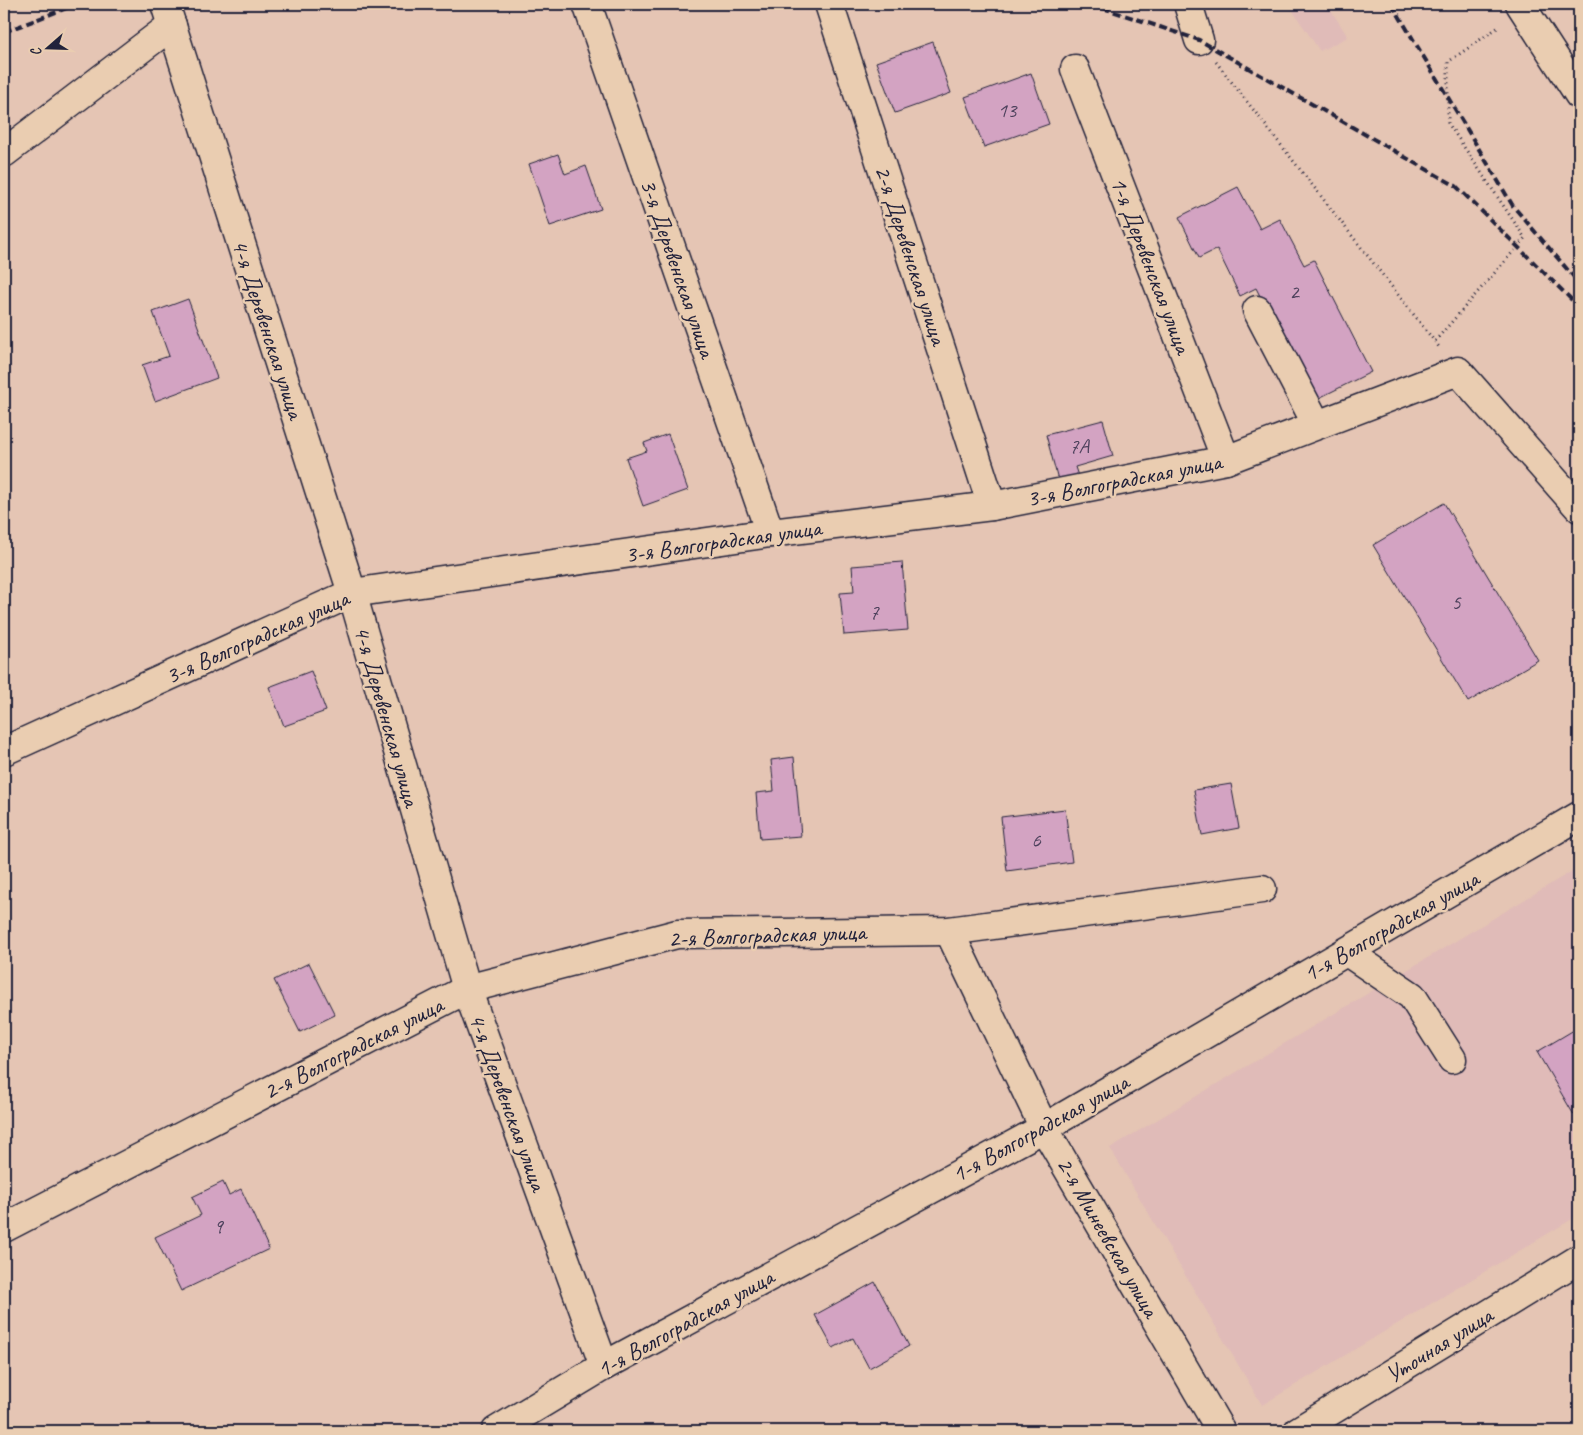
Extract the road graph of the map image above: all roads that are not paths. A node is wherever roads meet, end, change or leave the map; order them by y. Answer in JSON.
{"nodes":[{"id":1,"x":587,"y":4,"type":"edge"},
{"id":2,"x":829,"y":4,"type":"edge"},
{"id":3,"x":1188,"y":4,"type":"edge"},
{"id":4,"x":1525,"y":6,"type":"edge"},
{"id":5,"x":168,"y":14,"type":"edge"},
{"id":6,"x":1199,"y":40,"type":"road end"},
{"id":7,"x":1076,"y":70,"type":"dead end"},
{"id":8,"x":1579,"y":95,"type":"edge"},
{"id":9,"x":4,"y":153,"type":"edge"},
{"id":10,"x":1258,"y":310,"type":"dead end"},
{"id":11,"x":1317,"y":425,"type":"junction"},
{"id":12,"x":1226,"y":460,"type":"junction"},
{"id":13,"x":992,"y":506,"type":"junction"},
{"id":14,"x":1579,"y":508,"type":"edge"},
{"id":15,"x":770,"y":533,"type":"junction"},
{"id":16,"x":352,"y":593,"type":"junction"},
{"id":17,"x":4,"y":751,"type":"edge"},
{"id":18,"x":1579,"y":816,"type":"edge"},
{"id":19,"x":1262,"y":889,"type":"dead end"},
{"id":20,"x":948,"y":930,"type":"junction"},
{"id":21,"x":1347,"y":952,"type":"junction"},
{"id":22,"x":467,"y":989,"type":"junction"},
{"id":23,"x":1452,"y":1059,"type":"dead end"},
{"id":24,"x":1044,"y":1128,"type":"junction"},
{"id":25,"x":4,"y":1228,"type":"edge"},
{"id":26,"x":1579,"y":1259,"type":"edge"},
{"id":27,"x":604,"y":1366,"type":"junction"},
{"id":28,"x":496,"y":1431,"type":"edge"},
{"id":29,"x":1221,"y":1431,"type":"edge"},
{"id":30,"x":1298,"y":1431,"type":"edge"}],
"edges":[{"from":1,"to":15,"type":"street","name":"3-я Деревенская улица"},
{"from":2,"to":13,"type":"street","name":"2-я Деревенская улица"},
{"from":3,"to":6,"type":"street"},
{"from":4,"to":8,"type":"street"},
{"from":5,"to":9,"type":"street"},
{"from":5,"to":16,"type":"street","name":"4-я Деревенская улица"},
{"from":7,"to":12,"type":"street","name":"1-я Деревенская улица"},
{"from":10,"to":11,"type":"street"},
{"from":11,"to":12,"type":"street","name":"3-я Волгоградская улица"},
{"from":11,"to":14,"type":"street","name":"3-я Волгоградская улица"},
{"from":12,"to":13,"type":"street","name":"3-я Волгоградская улица"},
{"from":13,"to":15,"type":"street","name":"3-я Волгоградская улица"},
{"from":15,"to":16,"type":"street","name":"3-я Волгоградская улица"},
{"from":16,"to":17,"type":"street","name":"3-я Волгоградская улица"},
{"from":16,"to":22,"type":"street","name":"4-я Деревенская улица"},
{"from":18,"to":21,"type":"street","name":"1-я Волгоградская улица"},
{"from":19,"to":20,"type":"street","name":"2-я Волгоградская улица"},
{"from":20,"to":22,"type":"street","name":"2-я Волгоградская улица"},
{"from":20,"to":24,"type":"street","name":"2-я Минеевская улица"},
{"from":21,"to":23,"type":"street"},
{"from":21,"to":24,"type":"street","name":"1-я Волгоградская улица"},
{"from":22,"to":25,"type":"street","name":"2-я Волгоградская улица"},
{"from":22,"to":27,"type":"street","name":"4-я Деревенская улица"},
{"from":24,"to":27,"type":"street","name":"1-я Волгоградская улица"},
{"from":24,"to":29,"type":"street","name":"2-я Минеевская улица"},
{"from":26,"to":30,"type":"street","name":"Уточная улица"},
{"from":27,"to":28,"type":"street","name":"1-я Волгоградская улица"}]}
